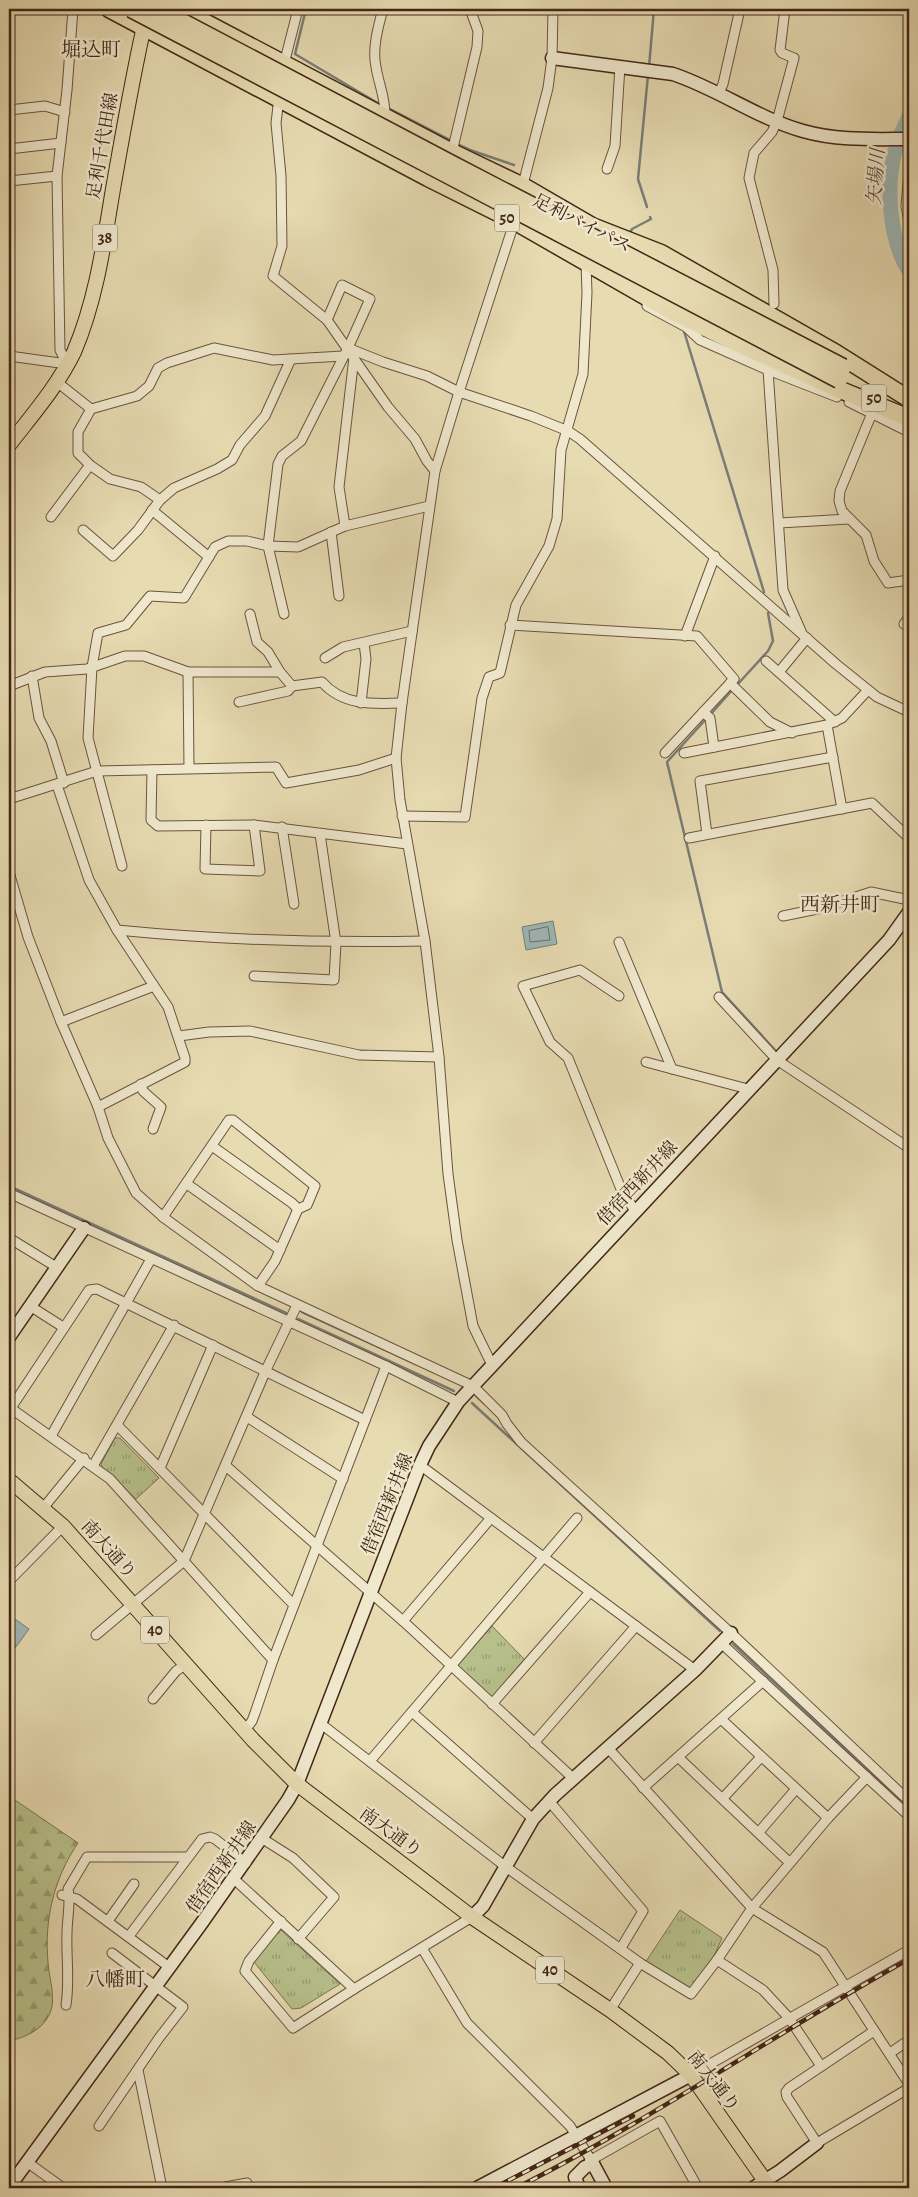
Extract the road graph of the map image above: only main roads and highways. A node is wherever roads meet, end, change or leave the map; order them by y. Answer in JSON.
{"nodes":[{"id":1,"x":109,"y":9,"type":"edge"},
{"id":2,"x":131,"y":9,"type":"edge"},
{"id":3,"x":147,"y":9,"type":"edge"},
{"id":4,"x":158,"y":9,"type":"edge"},
{"id":5,"x":180,"y":9,"type":"edge"},
{"id":6,"x":144,"y":26,"type":"junction"},
{"id":7,"x":552,"y":58,"type":"road end"},
{"id":8,"x":909,"y":139,"type":"edge"},
{"id":9,"x":841,"y":374,"type":"junction"},
{"id":10,"x":909,"y":400,"type":"edge"},
{"id":11,"x":909,"y":417,"type":"edge"},
{"id":12,"x":9,"y":445,"type":"edge"},
{"id":13,"x":909,"y":912,"type":"edge"},
{"id":14,"x":84,"y":1228,"type":"road end"},
{"id":15,"x":9,"y":1337,"type":"edge"},
{"id":16,"x":9,"y":1480,"type":"edge"},
{"id":17,"x":731,"y":1633,"type":"road end"},
{"id":18,"x":297,"y":1784,"type":"junction"},
{"id":19,"x":472,"y":1917,"type":"junction"},
{"id":20,"x":691,"y":2075,"type":"junction"},
{"id":21,"x":817,"y":2142,"type":"road end"},
{"id":22,"x":768,"y":2185,"type":"edge"},
{"id":23,"x":9,"y":2187,"type":"edge"},
{"id":24,"x":477,"y":2188,"type":"edge"},
{"id":25,"x":579,"y":2188,"type":"edge"},
{"id":26,"x":606,"y":2188,"type":"edge"},
{"id":27,"x":753,"y":2188,"type":"edge"}],
"edges":[{"from":1,"to":6,"type":"highway","number":"50"},
{"from":2,"to":9,"type":"highway","name":"足利バイパス","number":"50","bridge":true},
{"from":3,"to":6,"type":"main road","name":"足利千代田線","number":"38"},
{"from":4,"to":9,"type":"highway","name":"足利バイパス","number":"50","bridge":true},
{"from":5,"to":10,"type":"highway","number":"50"},
{"from":6,"to":11,"type":"highway","number":"50"},
{"from":6,"to":12,"type":"main road","name":"足利千代田線","number":"38"},
{"from":7,"to":8,"type":"main road"},
{"from":9,"to":10,"type":"highway","name":"足利バイパス","number":"50"},
{"from":9,"to":11,"type":"highway","name":"足利バイパス","number":"50"},
{"from":13,"to":18,"type":"main road","name":"借宿西新井線"},
{"from":14,"to":15,"type":"main road"},
{"from":16,"to":18,"type":"main road","name":"南大通り","number":"40"},
{"from":17,"to":19,"type":"main road"},
{"from":18,"to":19,"type":"main road","name":"南大通り","number":"40"},
{"from":18,"to":23,"type":"main road","name":"借宿西新井線"},
{"from":19,"to":20,"type":"main road","name":"南大通り","number":"40"},
{"from":20,"to":22,"type":"main road","name":"南大通り","number":"40"},
{"from":20,"to":24,"type":"main road"},
{"from":21,"to":22,"type":"main road"},
{"from":22,"to":27,"type":"main road"},
{"from":25,"to":26,"type":"main road"}]}
